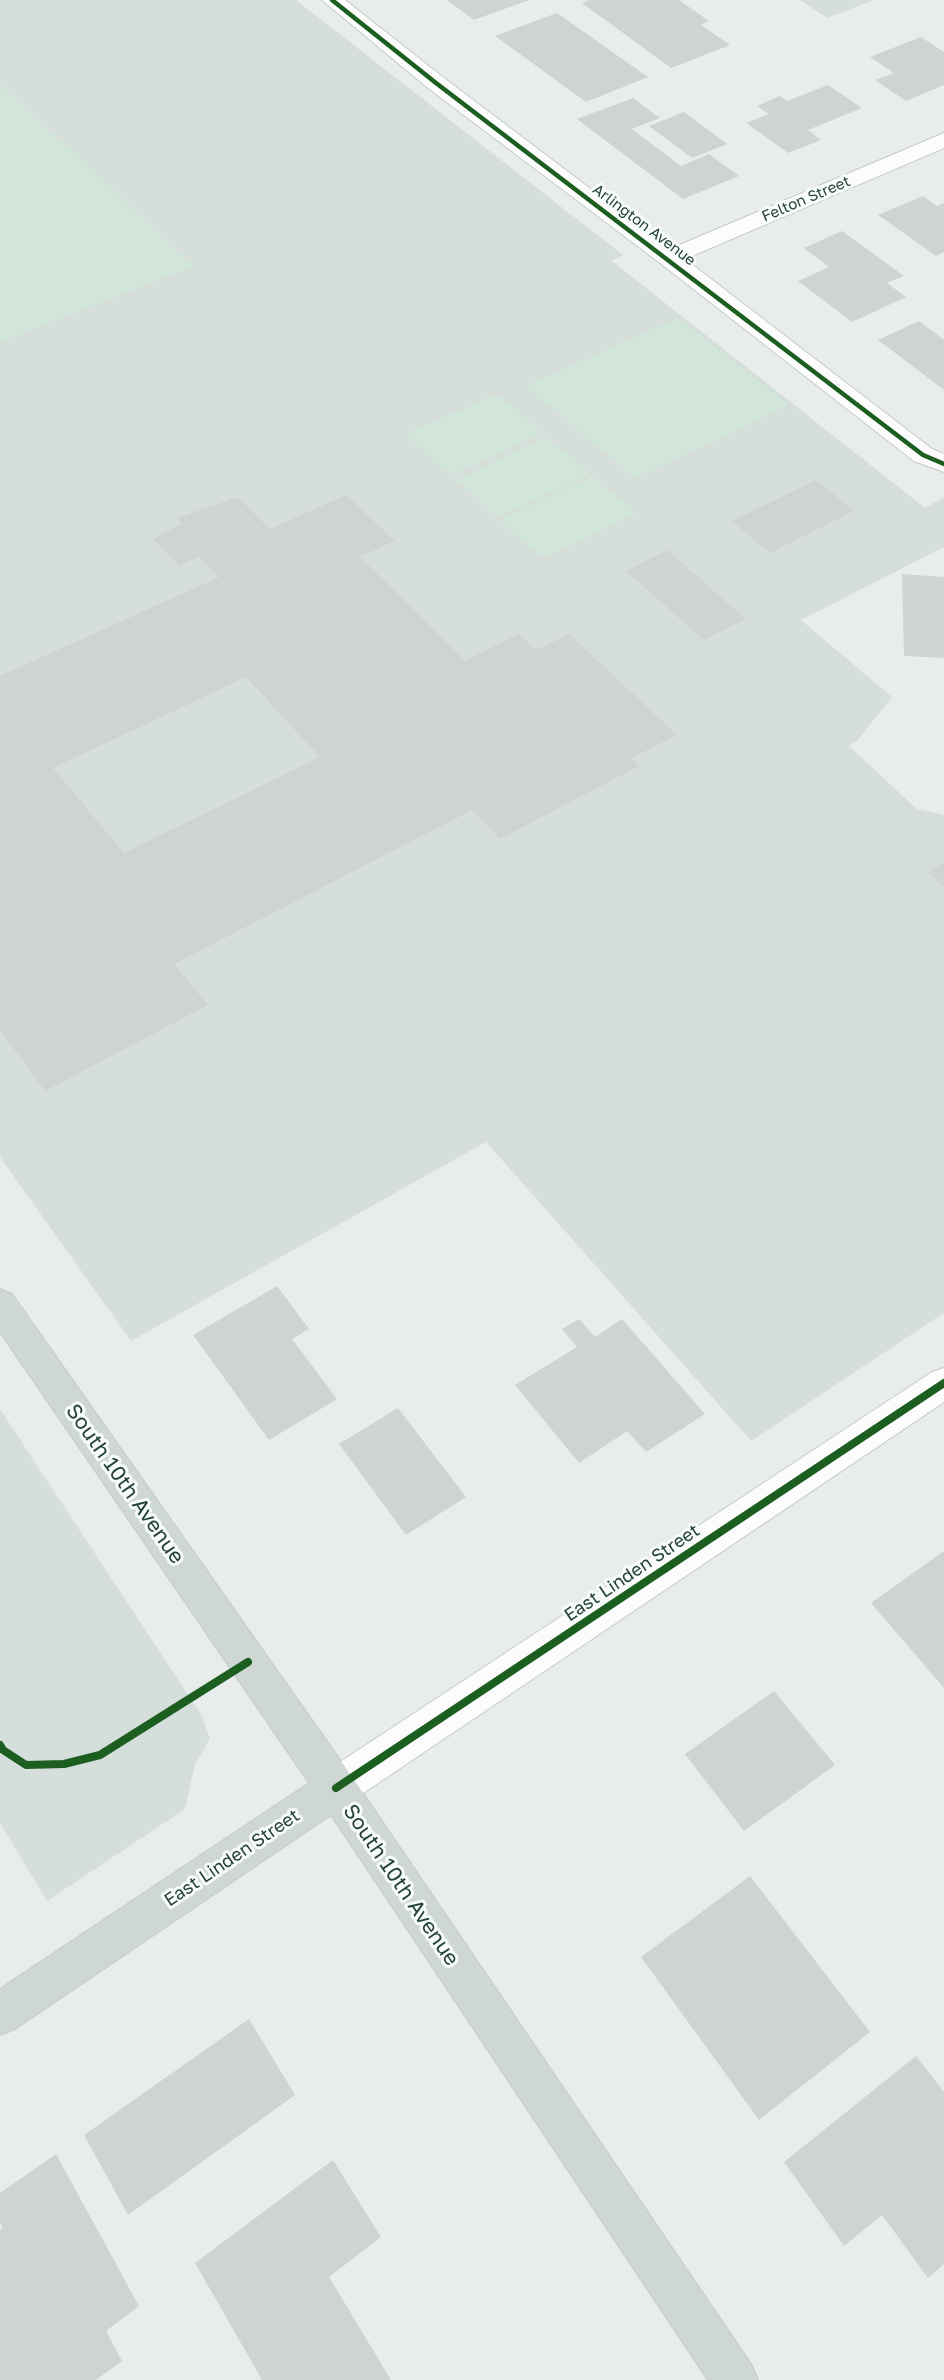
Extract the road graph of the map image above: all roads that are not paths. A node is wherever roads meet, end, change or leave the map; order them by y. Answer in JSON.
{"nodes":[{"id":1,"x":332,"y":0,"type":"edge"},
{"id":2,"x":944,"y":140,"type":"edge"},
{"id":3,"x":668,"y":258,"type":"junction"},
{"id":4,"x":944,"y":464,"type":"edge"},
{"id":5,"x":0,"y":1304,"type":"edge"},
{"id":6,"x":940,"y":1392,"type":"edge"},
{"id":7,"x":336,"y":1788,"type":"junction"},
{"id":8,"x":0,"y":2014,"type":"edge"},
{"id":9,"x":735,"y":2380,"type":"edge"}],
"edges":[{"from":1,"to":3,"type":"street","name":"Arlington Avenue"},
{"from":2,"to":3,"type":"street","name":"Felton Street"},
{"from":3,"to":4,"type":"street","name":"Arlington Avenue"},
{"from":5,"to":7,"type":"main road","name":"South 10th Avenue"},
{"from":6,"to":7,"type":"street","name":"East Linden Street"},
{"from":7,"to":8,"type":"main road","name":"East Linden Street"},
{"from":7,"to":9,"type":"main road","name":"South 10th Avenue"}]}
